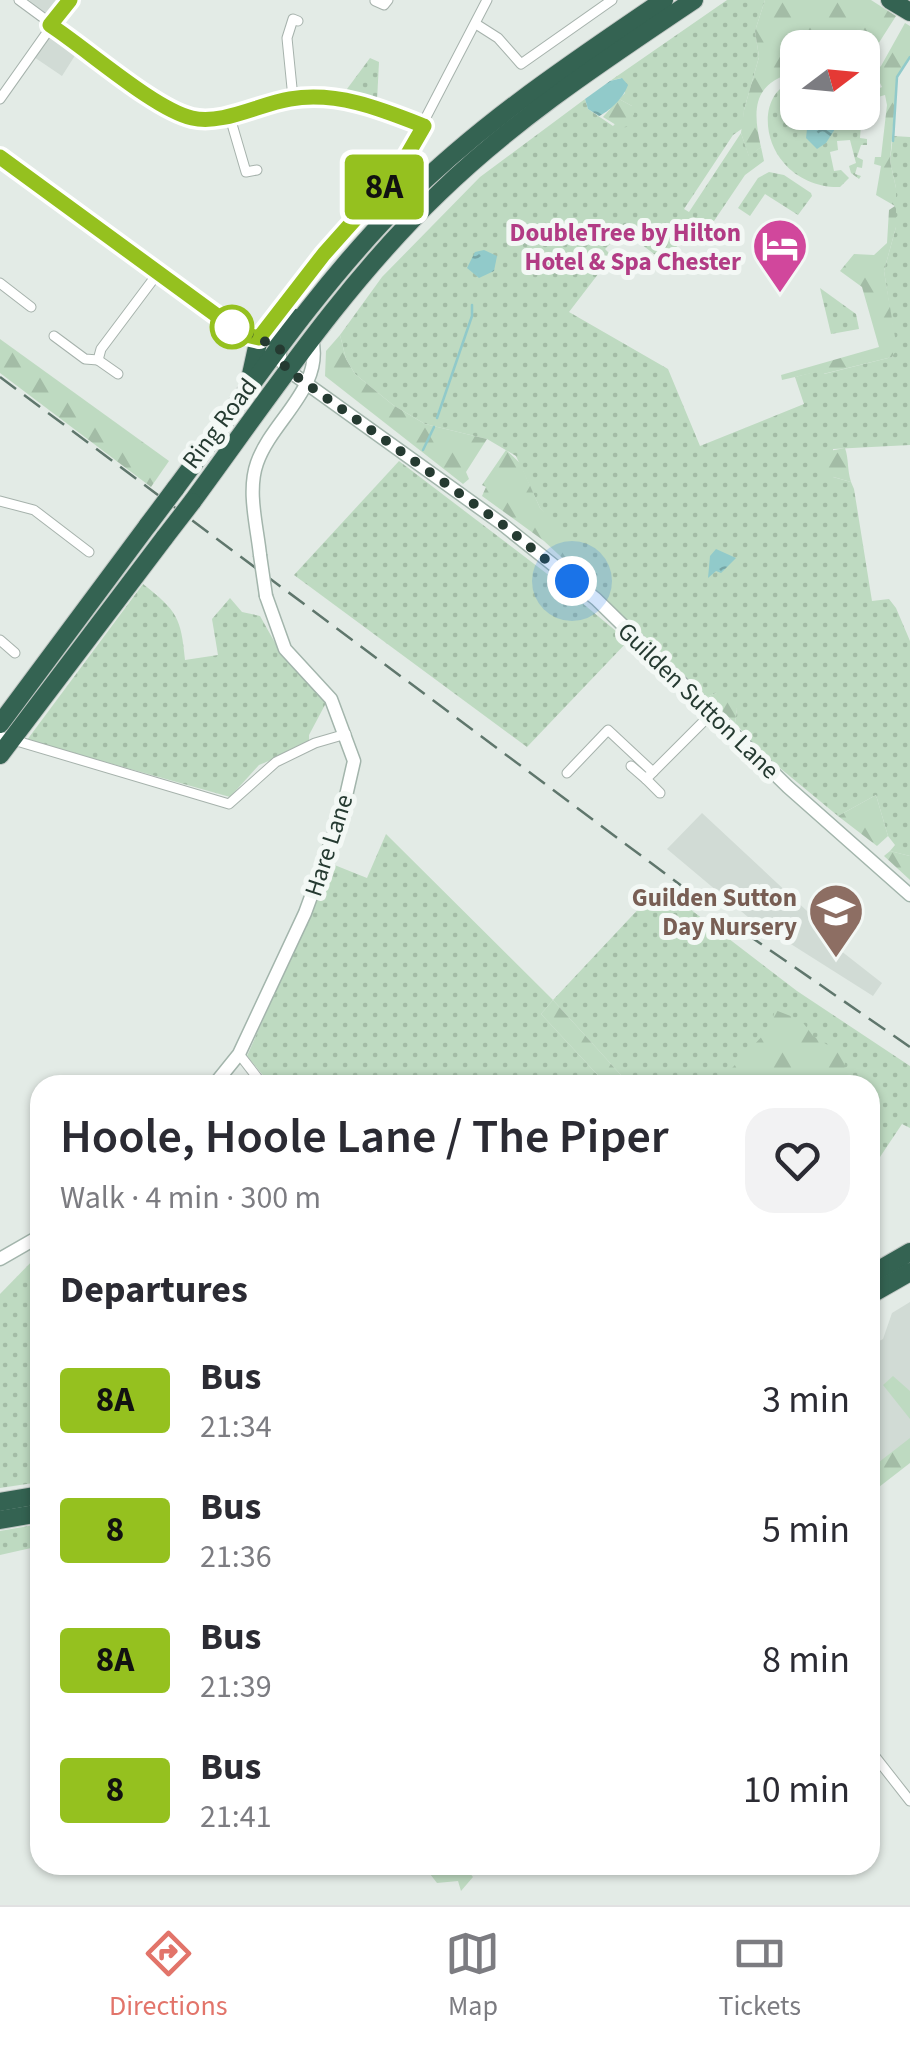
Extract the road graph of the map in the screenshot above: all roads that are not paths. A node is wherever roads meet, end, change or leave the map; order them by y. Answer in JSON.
{"nodes":[{"id":1,"x":19,"y":0,"type":"edge"},
{"id":2,"x":70,"y":0,"type":"edge"},
{"id":3,"x":388,"y":0,"type":"edge"},
{"id":4,"x":486,"y":0,"type":"edge"},
{"id":5,"x":612,"y":0,"type":"edge"},
{"id":6,"x":664,"y":0,"type":"edge"},
{"id":7,"x":694,"y":0,"type":"edge"},
{"id":8,"x":890,"y":0,"type":"edge"},
{"id":9,"x":375,"y":1,"type":"edge"},
{"id":10,"x":281,"y":12,"type":"dead end"},
{"id":11,"x":910,"y":12,"type":"edge"},
{"id":12,"x":476,"y":24,"type":"junction"},
{"id":13,"x":50,"y":25,"type":"junction"},
{"id":14,"x":292,"y":98,"type":"junction"},
{"id":15,"x":0,"y":99,"type":"edge"},
{"id":16,"x":229,"y":114,"type":"junction"},
{"id":17,"x":424,"y":126,"type":"junction"},
{"id":18,"x":0,"y":157,"type":"edge"},
{"id":19,"x":258,"y":170,"type":"dead end"},
{"id":20,"x":158,"y":273,"type":"junction"},
{"id":21,"x":0,"y":284,"type":"edge"},
{"id":22,"x":31,"y":306,"type":"dead end"},
{"id":23,"x":311,"y":306,"type":"junction"},
{"id":24,"x":54,"y":336,"type":"dead end"},
{"id":25,"x":259,"y":338,"type":"junction"},
{"id":26,"x":312,"y":339,"type":"junction"},
{"id":27,"x":280,"y":348,"type":"junction"},
{"id":28,"x":98,"y":360,"type":"junction"},
{"id":29,"x":289,"y":371,"type":"junction"},
{"id":30,"x":118,"y":374,"type":"dead end"},
{"id":31,"x":308,"y":384,"type":"junction"},
{"id":32,"x":244,"y":395,"type":"junction"},
{"id":33,"x":0,"y":501,"type":"edge"},
{"id":34,"x":89,"y":552,"type":"dead end"},
{"id":35,"x":0,"y":640,"type":"edge"},
{"id":36,"x":15,"y":653,"type":"dead end"},
{"id":37,"x":711,"y":714,"type":"junction"},
{"id":38,"x":346,"y":734,"type":"junction"},
{"id":39,"x":3,"y":739,"type":"edge"},
{"id":40,"x":631,"y":766,"type":"dead end"},
{"id":41,"x":567,"y":773,"type":"dead end"},
{"id":42,"x":650,"y":776,"type":"junction"},
{"id":43,"x":660,"y":793,"type":"dead end"},
{"id":44,"x":910,"y":894,"type":"edge"},
{"id":45,"x":239,"y":1054,"type":"junction"},
{"id":46,"x":222,"y":1075,"type":"edge"},
{"id":47,"x":255,"y":1075,"type":"edge"},
{"id":48,"x":30,"y":1242,"type":"edge"},
{"id":49,"x":910,"y":1252,"type":"edge"},
{"id":50,"x":0,"y":1259,"type":"edge"},
{"id":51,"x":880,"y":1268,"type":"edge"},
{"id":52,"x":910,"y":1272,"type":"edge"},
{"id":53,"x":880,"y":1289,"type":"edge"},
{"id":54,"x":30,"y":1497,"type":"edge"},
{"id":55,"x":0,"y":1502,"type":"edge"},
{"id":56,"x":30,"y":1515,"type":"edge"},
{"id":57,"x":0,"y":1520,"type":"edge"},
{"id":58,"x":880,"y":1763,"type":"edge"},
{"id":59,"x":910,"y":1801,"type":"edge"}],
"edges":[{"from":1,"to":13,"type":"street"},
{"from":2,"to":13,"type":"street"},
{"from":3,"to":9,"type":"street"},
{"from":4,"to":12,"type":"street"},
{"from":5,"to":12,"type":"street"},
{"from":6,"to":23,"type":"highway","name":"Ring Road"},
{"from":7,"to":26,"type":"highway","name":"Ring Road"},
{"from":8,"to":11,"type":"highway"},
{"from":10,"to":14,"type":"street"},
{"from":12,"to":17,"type":"street"},
{"from":13,"to":15,"type":"street"},
{"from":13,"to":16,"type":"street"},
{"from":14,"to":16,"type":"street"},
{"from":14,"to":17,"type":"street"},
{"from":16,"to":19,"type":"street"},
{"from":17,"to":25,"type":"street"},
{"from":18,"to":20,"type":"street"},
{"from":20,"to":25,"type":"street"},
{"from":20,"to":28,"type":"street"},
{"from":21,"to":22,"type":"street"},
{"from":23,"to":25,"type":"highway"},
{"from":23,"to":27,"type":"highway","name":"Ring Road"},
{"from":24,"to":28,"type":"street"},
{"from":25,"to":32,"type":"highway"},
{"from":26,"to":29,"type":"highway","name":"Ring Road"},
{"from":26,"to":31,"type":"street"},
{"from":27,"to":29,"type":"street"},
{"from":27,"to":32,"type":"highway","name":"Ring Road"},
{"from":28,"to":30,"type":"street"},
{"from":29,"to":31,"type":"street","name":"Guilden Sutton Lane"},
{"from":29,"to":39,"type":"highway","name":"Ring Road","bridge":true},
{"from":31,"to":37,"type":"street","name":"Guilden Sutton Lane"},
{"from":31,"to":38,"type":"street","name":"Hare Lane","bridge":true},
{"from":32,"to":39,"type":"highway","name":"Ring Road","bridge":true},
{"from":33,"to":34,"type":"street"},
{"from":35,"to":36,"type":"street"},
{"from":37,"to":42,"type":"street"},
{"from":37,"to":44,"type":"street","name":"Guilden Sutton Lane"},
{"from":38,"to":39,"type":"street"},
{"from":38,"to":45,"type":"street","name":"Hare Lane"},
{"from":40,"to":42,"type":"street"},
{"from":41,"to":42,"type":"street"},
{"from":42,"to":43,"type":"street"},
{"from":45,"to":46,"type":"street","name":"Hare Lane"},
{"from":45,"to":47,"type":"street"},
{"from":48,"to":50,"type":"street"},
{"from":49,"to":51,"type":"highway"},
{"from":52,"to":53,"type":"highway"},
{"from":54,"to":55,"type":"highway"},
{"from":56,"to":57,"type":"highway"},
{"from":58,"to":59,"type":"street"}]}
